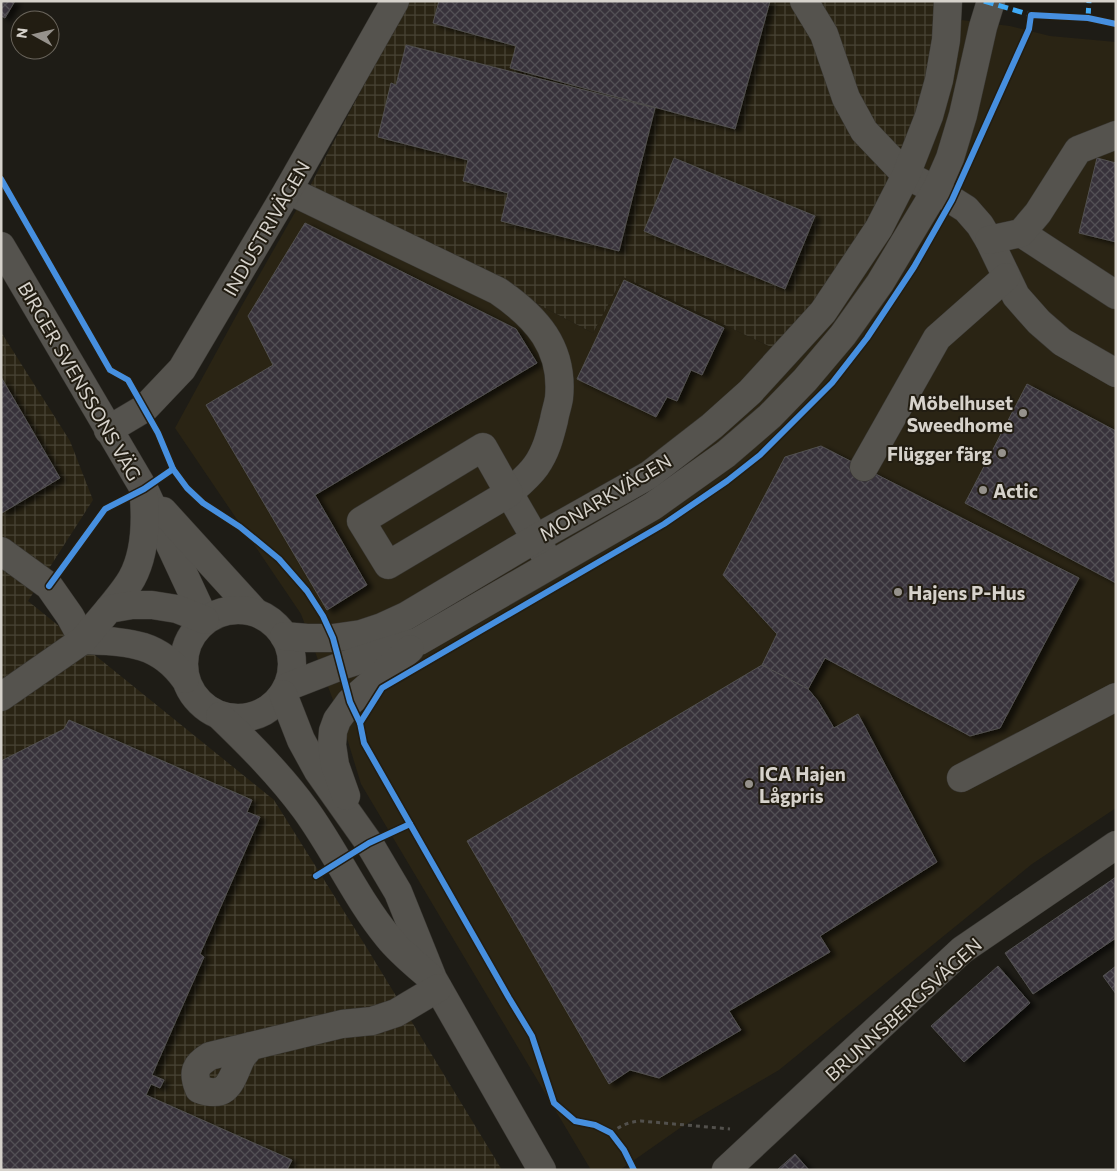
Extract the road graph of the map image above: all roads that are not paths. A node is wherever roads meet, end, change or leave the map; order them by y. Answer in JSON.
{"nodes":[{"id":1,"x":395,"y":1,"type":"edge"},
{"id":2,"x":804,"y":1,"type":"edge"},
{"id":3,"x":948,"y":1,"type":"edge"},
{"id":4,"x":991,"y":1,"type":"edge"},
{"id":5,"x":1116,"y":135,"type":"edge"},
{"id":6,"x":906,"y":175,"type":"junction"},
{"id":7,"x":288,"y":190,"type":"junction"},
{"id":8,"x":936,"y":190,"type":"junction"},
{"id":9,"x":1021,"y":233,"type":"junction"},
{"id":10,"x":990,"y":240,"type":"junction"},
{"id":11,"x":1,"y":246,"type":"edge"},
{"id":12,"x":1006,"y":277,"type":"junction"},
{"id":13,"x":1115,"y":290,"type":"edge"},
{"id":14,"x":1116,"y":373,"type":"edge"},
{"id":15,"x":108,"y":430,"type":"junction"},
{"id":16,"x":864,"y":467,"type":"dead end"},
{"id":17,"x":144,"y":489,"type":"junction"},
{"id":18,"x":509,"y":493,"type":"junction"},
{"id":19,"x":535,"y":540,"type":"junction"},
{"id":20,"x":1,"y":551,"type":"edge"},
{"id":21,"x":551,"y":565,"type":"junction"},
{"id":22,"x":109,"y":609,"type":"junction"},
{"id":23,"x":254,"y":612,"type":"junction"},
{"id":24,"x":204,"y":620,"type":"junction"},
{"id":25,"x":284,"y":636,"type":"junction"},
{"id":26,"x":83,"y":640,"type":"junction"},
{"id":27,"x":419,"y":641,"type":"junction"},
{"id":28,"x":185,"y":679,"type":"junction"},
{"id":29,"x":285,"y":690,"type":"junction"},
{"id":30,"x":1,"y":697,"type":"edge"},
{"id":31,"x":1116,"y":697,"type":"edge"},
{"id":32,"x":220,"y":716,"type":"junction"},
{"id":33,"x":961,"y":778,"type":"dead end"},
{"id":34,"x":356,"y":824,"type":"junction"},
{"id":35,"x":1116,"y":845,"type":"edge"},
{"id":36,"x":436,"y":984,"type":"junction"},
{"id":37,"x":251,"y":1046,"type":"dead end"},
{"id":38,"x":542,"y":1170,"type":"edge"},
{"id":39,"x":726,"y":1170,"type":"edge"}],
"edges":[{"from":1,"to":7,"type":"street","name":"INDUSTRIVÄGEN"},
{"from":2,"to":6,"type":"street"},
{"from":3,"to":6,"type":"street","name":"MONARKVÄGEN"},
{"from":4,"to":8,"type":"street","name":"MONARKVÄGEN"},
{"from":5,"to":9,"type":"street"},
{"from":6,"to":8,"type":"street"},
{"from":6,"to":19,"type":"street","name":"MONARKVÄGEN"},
{"from":7,"to":15,"type":"street","name":"INDUSTRIVÄGEN"},
{"from":7,"to":18,"type":"street"},
{"from":8,"to":10,"type":"street"},
{"from":8,"to":21,"type":"street","name":"MONARKVÄGEN"},
{"from":9,"to":10,"type":"street"},
{"from":9,"to":13,"type":"street"},
{"from":10,"to":12,"type":"street"},
{"from":11,"to":15,"type":"street","name":"BIRGER SVENSSONS VÄG"},
{"from":12,"to":14,"type":"street"},
{"from":12,"to":16,"type":"street"},
{"from":15,"to":17,"type":"street","name":"BIRGER SVENSSONS VÄG"},
{"from":17,"to":22,"type":"street"},
{"from":17,"to":23,"type":"street","name":"BIRGER SVENSSONS VÄG"},
{"from":17,"to":24,"type":"street","name":"BIRGER SVENSSONS VÄG"},
{"from":18,"to":18,"type":"street"},
{"from":18,"to":19,"type":"street"},
{"from":19,"to":21,"type":"street"},
{"from":19,"to":25,"type":"street","name":"MONARKVÄGEN"},
{"from":20,"to":26,"type":"street"},
{"from":21,"to":27,"type":"street","name":"MONARKVÄGEN"},
{"from":22,"to":24,"type":"street"},
{"from":22,"to":26,"type":"street"},
{"from":23,"to":24,"type":"street","name":"BIRGER SVENSSONS VÄG"},
{"from":23,"to":25,"type":"street","name":"BIRGER SVENSSONS VÄG"},
{"from":24,"to":28,"type":"street","name":"BIRGER SVENSSONS VÄG"},
{"from":25,"to":29,"type":"street","name":"BIRGER SVENSSONS VÄG"},
{"from":26,"to":28,"type":"street"},
{"from":26,"to":30,"type":"street"},
{"from":27,"to":29,"type":"street","name":"MONARKVÄGEN"},
{"from":27,"to":34,"type":"street","name":"MONARKVÄGEN"},
{"from":28,"to":32,"type":"street","name":"BIRGER SVENSSONS VÄG"},
{"from":29,"to":32,"type":"street"},
{"from":29,"to":34,"type":"street","name":"BIRGER SVENSSONS VÄG"},
{"from":31,"to":33,"type":"street"},
{"from":32,"to":36,"type":"street","name":"BIRGER SVENSSONS VÄG"},
{"from":34,"to":36,"type":"street","name":"BIRGER SVENSSONS VÄG"},
{"from":35,"to":39,"type":"street","name":"BRUNNSBERGSVÄGEN"},
{"from":36,"to":37,"type":"street"},
{"from":36,"to":38,"type":"street","name":"BIRGER SVENSSONS VÄG"}]}
